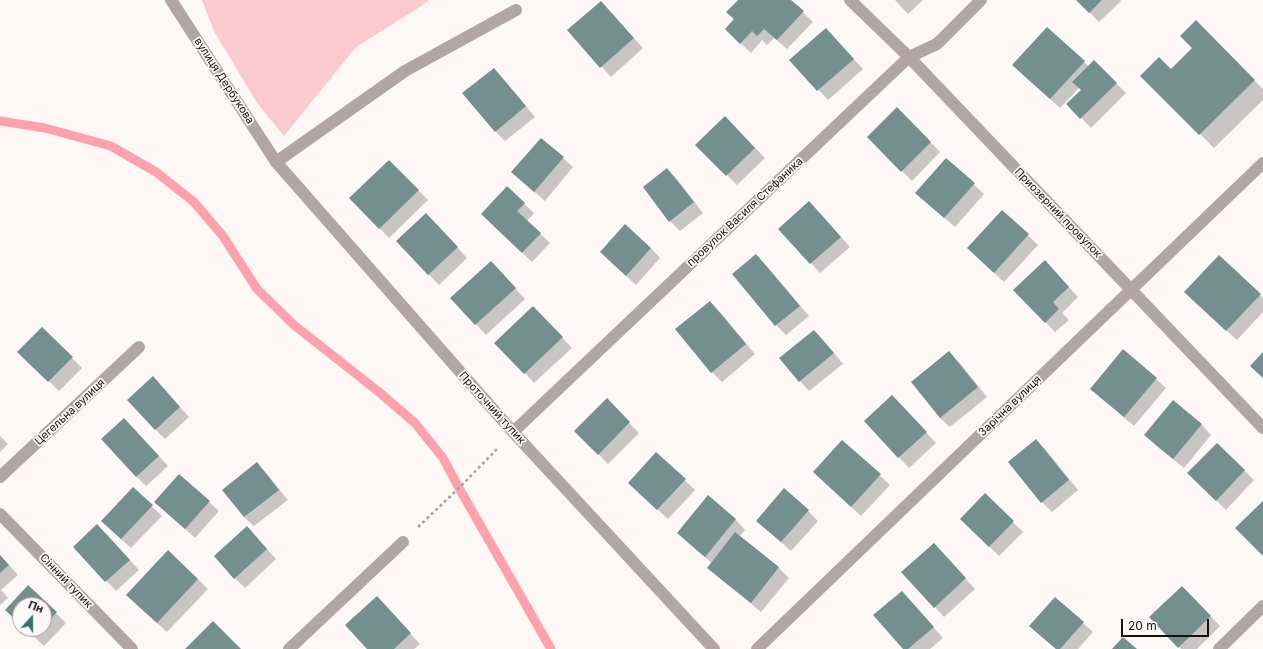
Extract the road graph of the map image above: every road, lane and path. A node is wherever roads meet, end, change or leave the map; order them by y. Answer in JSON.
{"nodes":[{"id":1,"x":171,"y":0,"type":"edge"},
{"id":2,"x":850,"y":0,"type":"edge"},
{"id":3,"x":981,"y":0,"type":"edge"},
{"id":4,"x":516,"y":10,"type":"dead end"},
{"id":5,"x":909,"y":57,"type":"junction"},
{"id":6,"x":276,"y":162,"type":"junction"},
{"id":7,"x":1263,"y":163,"type":"edge"},
{"id":8,"x":1132,"y":290,"type":"junction"},
{"id":9,"x":140,"y":347,"type":"dead end"},
{"id":10,"x":1263,"y":428,"type":"edge"},
{"id":11,"x":513,"y":432,"type":"junction"},
{"id":12,"x":0,"y":477,"type":"edge"},
{"id":13,"x":0,"y":514,"type":"edge"},
{"id":14,"x":403,"y":542,"type":"joint"},
{"id":15,"x":1263,"y":606,"type":"edge"},
{"id":16,"x":132,"y":649,"type":"edge"},
{"id":17,"x":289,"y":649,"type":"edge"},
{"id":18,"x":714,"y":649,"type":"edge"},
{"id":19,"x":757,"y":649,"type":"edge"},
{"id":20,"x":1219,"y":649,"type":"edge"}],
"edges":[{"from":1,"to":6,"type":"street","name":"вулиця Дербукова"},
{"from":2,"to":5,"type":"street","name":"Приозерний провулок"},
{"from":3,"to":5,"type":"street","name":"провулок Василя Стефаника"},
{"from":4,"to":6,"type":"street"},
{"from":5,"to":8,"type":"street","name":"Приозерний провулок"},
{"from":5,"to":11,"type":"street","name":"провулок Василя Стефаника"},
{"from":6,"to":11,"type":"street","name":"Проточний тупик"},
{"from":7,"to":8,"type":"street","name":"Зарічна вулиця"},
{"from":8,"to":10,"type":"street","name":"Приозерний провулок"},
{"from":8,"to":19,"type":"street","name":"Зарічна вулиця"},
{"from":9,"to":12,"type":"street","name":"Цегельна вулиця"},
{"from":11,"to":14,"type":"path"},
{"from":11,"to":18,"type":"street","name":"Проточний тупик"},
{"from":13,"to":16,"type":"street","name":"Сінний тупик"},
{"from":14,"to":17,"type":"street"},
{"from":15,"to":20,"type":"street"}]}
